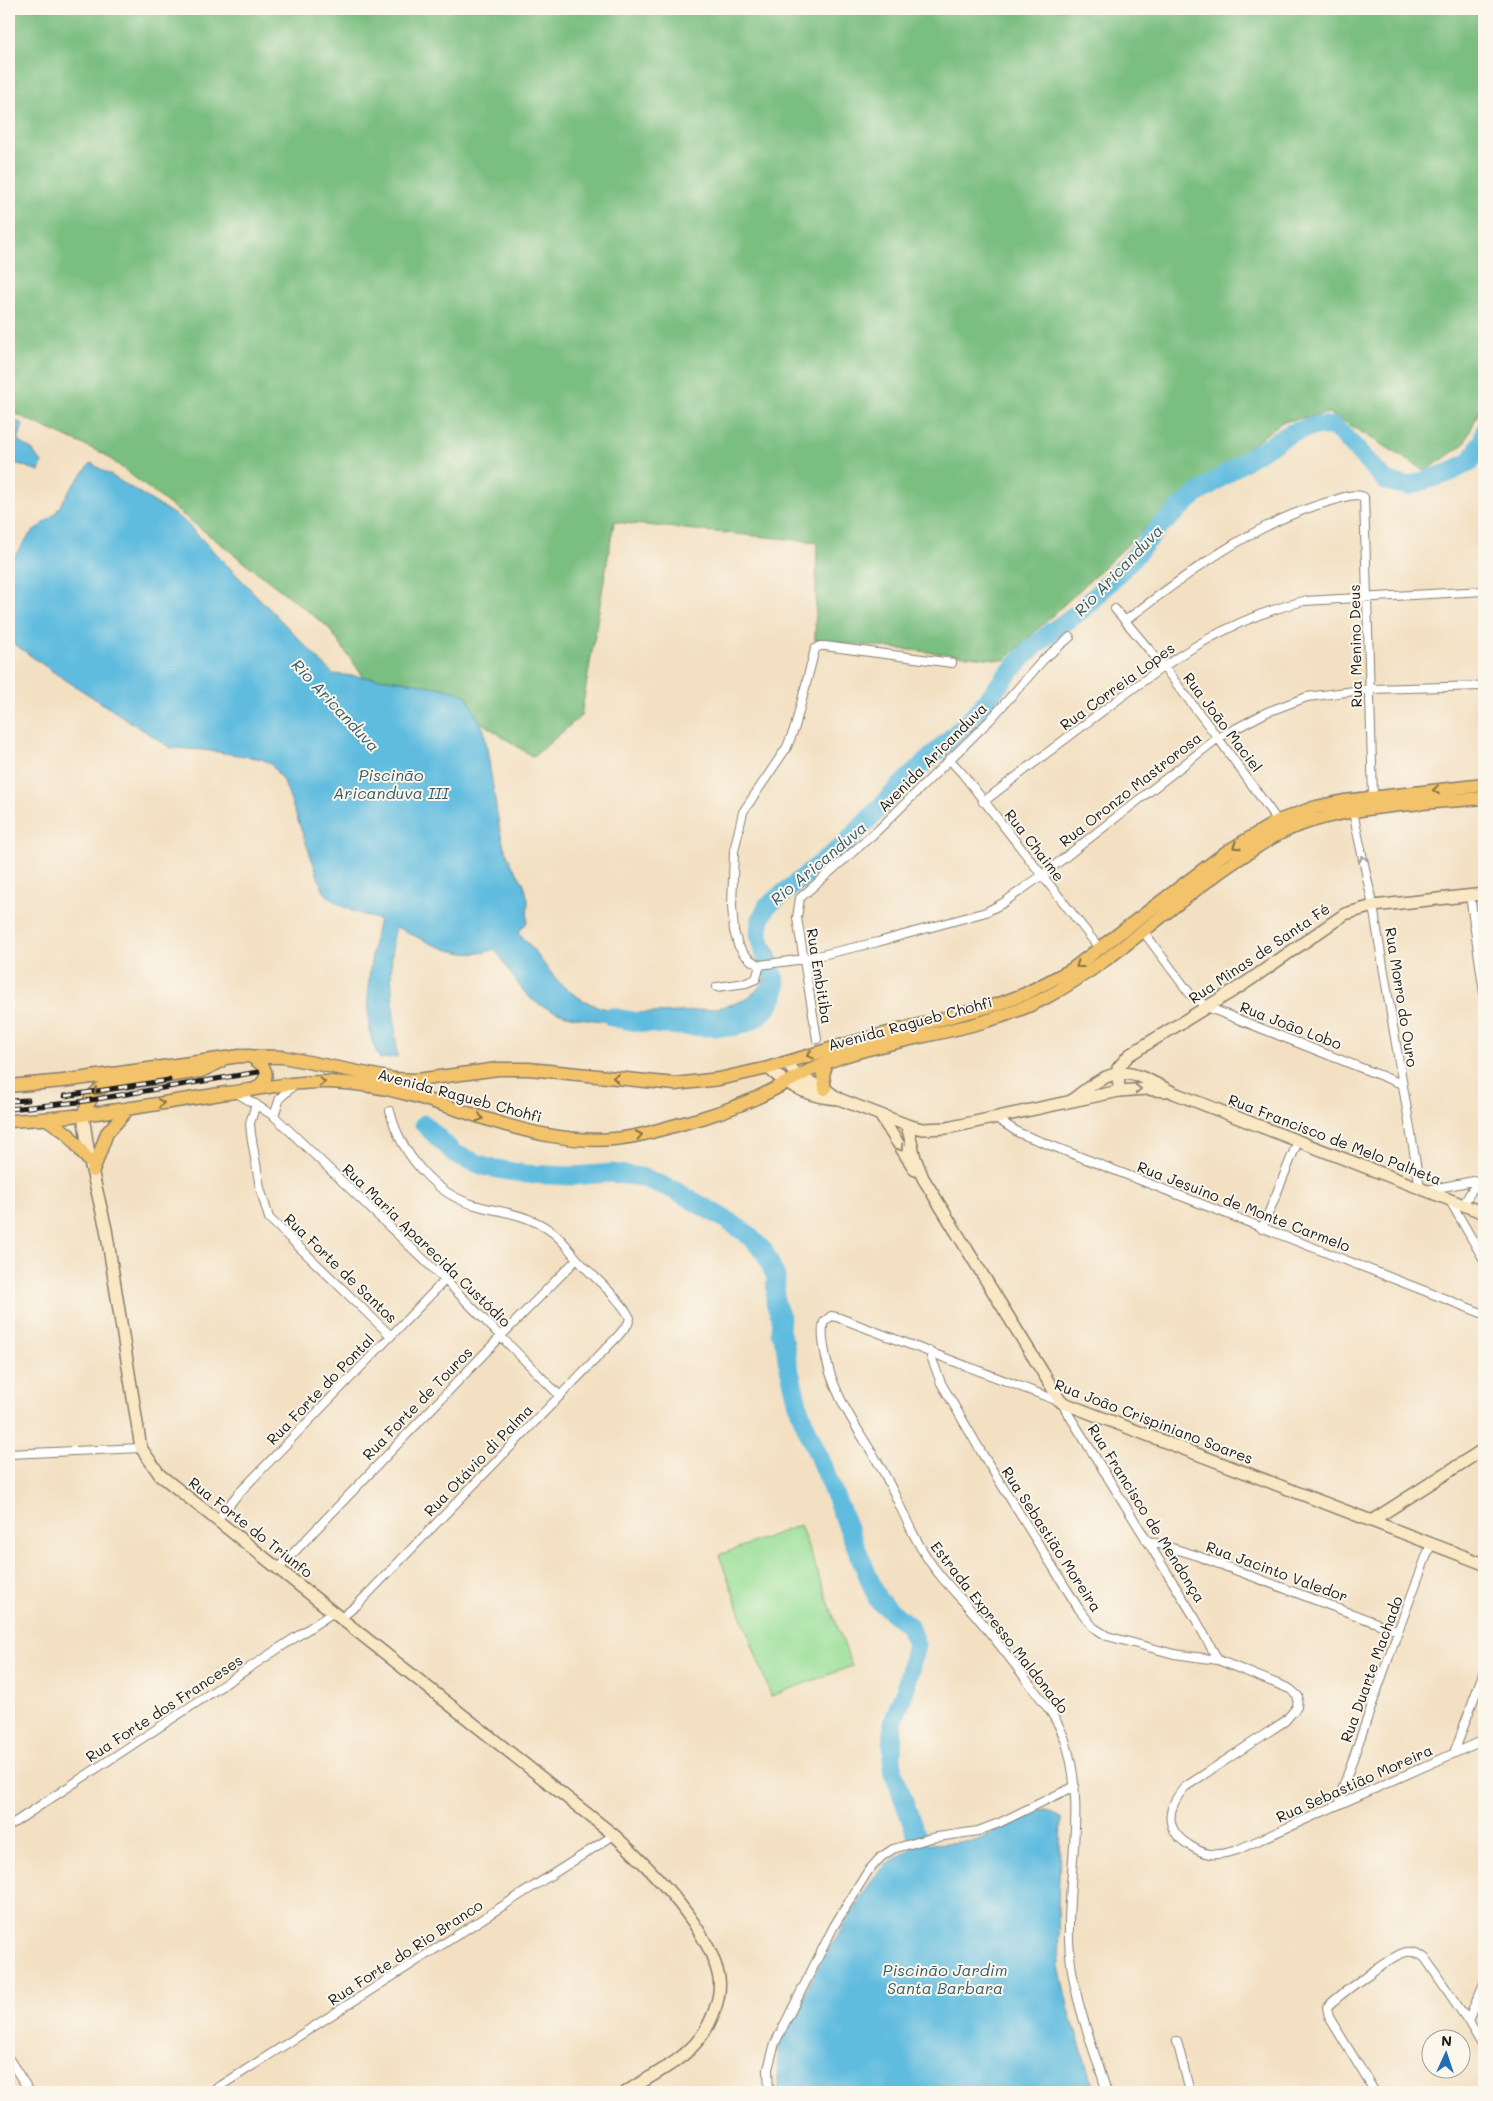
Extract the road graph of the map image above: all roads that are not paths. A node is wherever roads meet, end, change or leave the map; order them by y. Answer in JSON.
{"nodes":[{"id":1,"x":1484,"y":591,"type":"edge"},
{"id":2,"x":1368,"y":597,"type":"junction"},
{"id":3,"x":1115,"y":609,"type":"dead end"},
{"id":4,"x":1125,"y":621,"type":"junction"},
{"id":5,"x":1070,"y":637,"type":"dead end"},
{"id":6,"x":952,"y":663,"type":"dead end"},
{"id":7,"x":1163,"y":666,"type":"junction"},
{"id":8,"x":1484,"y":686,"type":"edge"},
{"id":9,"x":1370,"y":689,"type":"junction"},
{"id":10,"x":1218,"y":738,"type":"junction"},
{"id":11,"x":949,"y":758,"type":"junction"},
{"id":12,"x":1484,"y":785,"type":"edge"},
{"id":13,"x":1373,"y":797,"type":"junction"},
{"id":14,"x":1484,"y":798,"type":"edge"},
{"id":15,"x":984,"y":802,"type":"junction"},
{"id":16,"x":1353,"y":812,"type":"junction"},
{"id":17,"x":1281,"y":826,"type":"junction"},
{"id":18,"x":1041,"y":876,"type":"junction"},
{"id":19,"x":1484,"y":894,"type":"edge"},
{"id":20,"x":1470,"y":895,"type":"junction"},
{"id":21,"x":1373,"y":906,"type":"junction"},
{"id":22,"x":797,"y":918,"type":"joint"},
{"id":23,"x":1142,"y":931,"type":"junction"},
{"id":24,"x":1100,"y":950,"type":"junction"},
{"id":25,"x":804,"y":960,"type":"junction"},
{"id":26,"x":764,"y":965,"type":"junction"},
{"id":27,"x":718,"y":987,"type":"dead end"},
{"id":28,"x":1484,"y":993,"type":"edge"},
{"id":29,"x":1207,"y":1007,"type":"junction"},
{"id":30,"x":817,"y":1039,"type":"dead end"},
{"id":31,"x":250,"y":1056,"type":"junction"},
{"id":32,"x":226,"y":1058,"type":"junction"},
{"id":33,"x":786,"y":1062,"type":"junction"},
{"id":34,"x":827,"y":1062,"type":"junction"},
{"id":35,"x":768,"y":1068,"type":"junction"},
{"id":36,"x":1118,"y":1073,"type":"junction"},
{"id":37,"x":797,"y":1076,"type":"junction"},
{"id":38,"x":297,"y":1083,"type":"junction"},
{"id":39,"x":785,"y":1083,"type":"junction"},
{"id":40,"x":1402,"y":1084,"type":"junction"},
{"id":41,"x":9,"y":1086,"type":"edge"},
{"id":42,"x":255,"y":1089,"type":"junction"},
{"id":43,"x":825,"y":1089,"type":"junction"},
{"id":44,"x":1119,"y":1091,"type":"junction"},
{"id":45,"x":236,"y":1092,"type":"junction"},
{"id":46,"x":1174,"y":1093,"type":"junction"},
{"id":47,"x":839,"y":1100,"type":"junction"},
{"id":48,"x":1072,"y":1100,"type":"junction"},
{"id":49,"x":256,"y":1104,"type":"junction"},
{"id":50,"x":130,"y":1108,"type":"junction"},
{"id":51,"x":390,"y":1111,"type":"dead end"},
{"id":52,"x":83,"y":1115,"type":"junction"},
{"id":53,"x":880,"y":1115,"type":"junction"},
{"id":54,"x":274,"y":1116,"type":"junction"},
{"id":55,"x":996,"y":1118,"type":"junction"},
{"id":56,"x":47,"y":1119,"type":"junction"},
{"id":57,"x":9,"y":1121,"type":"edge"},
{"id":58,"x":907,"y":1125,"type":"junction"},
{"id":59,"x":1298,"y":1141,"type":"junction"},
{"id":60,"x":91,"y":1166,"type":"junction"},
{"id":61,"x":923,"y":1178,"type":"junction"},
{"id":62,"x":1484,"y":1179,"type":"edge"},
{"id":63,"x":1423,"y":1189,"type":"junction"},
{"id":64,"x":1449,"y":1199,"type":"junction"},
{"id":65,"x":1463,"y":1205,"type":"junction"},
{"id":66,"x":1484,"y":1213,"type":"edge"},
{"id":67,"x":1262,"y":1229,"type":"junction"},
{"id":68,"x":577,"y":1259,"type":"junction"},
{"id":69,"x":1484,"y":1260,"type":"edge"},
{"id":70,"x":445,"y":1280,"type":"junction"},
{"id":71,"x":1484,"y":1314,"type":"edge"},
{"id":72,"x":822,"y":1332,"type":"joint"},
{"id":73,"x":391,"y":1336,"type":"junction"},
{"id":74,"x":501,"y":1336,"type":"junction"},
{"id":75,"x":929,"y":1351,"type":"junction"},
{"id":76,"x":560,"y":1396,"type":"junction"},
{"id":77,"x":1061,"y":1402,"type":"junction"},
{"id":78,"x":141,"y":1448,"type":"junction"},
{"id":79,"x":1484,"y":1449,"type":"edge"},
{"id":80,"x":9,"y":1454,"type":"edge"},
{"id":81,"x":217,"y":1520,"type":"junction"},
{"id":82,"x":1373,"y":1520,"type":"junction"},
{"id":83,"x":1146,"y":1540,"type":"junction"},
{"id":84,"x":1431,"y":1544,"type":"junction"},
{"id":85,"x":1484,"y":1564,"type":"edge"},
{"id":86,"x":279,"y":1568,"type":"junction"},
{"id":87,"x":338,"y":1615,"type":"junction"},
{"id":88,"x":1398,"y":1631,"type":"junction"},
{"id":89,"x":1218,"y":1660,"type":"junction"},
{"id":90,"x":1484,"y":1671,"type":"edge"},
{"id":91,"x":1484,"y":1740,"type":"edge"},
{"id":92,"x":1454,"y":1753,"type":"junction"},
{"id":93,"x":1075,"y":1786,"type":"junction"},
{"id":94,"x":1340,"y":1804,"type":"junction"},
{"id":95,"x":9,"y":1826,"type":"edge"},
{"id":96,"x":614,"y":1835,"type":"junction"},
{"id":97,"x":1484,"y":1983,"type":"edge"},
{"id":98,"x":1468,"y":2021,"type":"junction"},
{"id":99,"x":1177,"y":2041,"type":"dead end"},
{"id":100,"x":1484,"y":2048,"type":"edge"},
{"id":101,"x":9,"y":2059,"type":"edge"},
{"id":102,"x":30,"y":2092,"type":"edge"},
{"id":103,"x":211,"y":2092,"type":"edge"},
{"id":104,"x":626,"y":2092,"type":"edge"},
{"id":105,"x":769,"y":2092,"type":"edge"},
{"id":106,"x":1107,"y":2092,"type":"edge"},
{"id":107,"x":1190,"y":2092,"type":"edge"},
{"id":108,"x":1375,"y":2092,"type":"edge"}],
"edges":[{"from":1,"to":2,"type":"street","name":"Rua Correia Lopes"},
{"from":2,"to":4,"type":"street","name":"Rua Menino Deus"},
{"from":2,"to":7,"type":"street","name":"Rua Correia Lopes"},
{"from":2,"to":9,"type":"street","name":"Rua Menino Deus"},
{"from":3,"to":4,"type":"street","name":"Rua João Maciel"},
{"from":4,"to":7,"type":"street","name":"Rua João Maciel"},
{"from":5,"to":11,"type":"street","name":"Avenida Aricanduva"},
{"from":6,"to":26,"type":"street"},
{"from":7,"to":10,"type":"street","name":"Rua João Maciel"},
{"from":7,"to":15,"type":"street","name":"Rua Correia Lopes"},
{"from":8,"to":9,"type":"street","name":"Rua Oronzo Mastrorosa"},
{"from":9,"to":10,"type":"street","name":"Rua Oronzo Mastrorosa"},
{"from":9,"to":13,"type":"street","name":"Rua Menino Deus"},
{"from":10,"to":17,"type":"street","name":"Rua João Maciel"},
{"from":10,"to":18,"type":"street","name":"Rua Oronzo Mastrorosa"},
{"from":11,"to":15,"type":"street","name":"Rua Chaime"},
{"from":11,"to":22,"type":"street","name":"Avenida Aricanduva"},
{"from":12,"to":13,"type":"main road","name":"Avenida Ragueb Chohfi","one_way":true},
{"from":13,"to":17,"type":"main road","name":"Avenida Ragueb Chohfi"},
{"from":14,"to":16,"type":"main road","name":"Avenida Ragueb Chohfi"},
{"from":15,"to":18,"type":"street","name":"Rua Chaime"},
{"from":16,"to":17,"type":"main road","name":"Avenida Ragueb Chohfi"},
{"from":21,"to":16,"type":"street","name":"Rua Morro do Ouro","one_way":true},
{"from":17,"to":23,"type":"main road","name":"Avenida Ragueb Chohfi"},
{"from":17,"to":24,"type":"main road","name":"Avenida Ragueb Chohfi","one_way":true},
{"from":18,"to":24,"type":"street","name":"Rua Chaime"},
{"from":18,"to":25,"type":"street","name":"Rua Oronzo Mastrorosa"},
{"from":19,"to":20,"type":"street","name":"Rua Minas de Santa Fé"},
{"from":20,"to":21,"type":"street","name":"Rua Minas de Santa Fé"},
{"from":20,"to":28,"type":"street"},
{"from":21,"to":29,"type":"street","name":"Rua Minas de Santa Fé"},
{"from":21,"to":40,"type":"street","name":"Rua Morro do Ouro"},
{"from":22,"to":25,"type":"street","name":"Rua Embitiba"},
{"from":23,"to":29,"type":"street","name":"Rua João Lobo"},
{"from":23,"to":34,"type":"main road","name":"Avenida Ragueb Chohfi"},
{"from":24,"to":33,"type":"main road","name":"Avenida Ragueb Chohfi","one_way":true},
{"from":25,"to":26,"type":"street","name":"Rua Oronzo Mastrorosa"},
{"from":25,"to":30,"type":"street","name":"Rua Embitiba"},
{"from":26,"to":27,"type":"street"},
{"from":29,"to":36,"type":"street","name":"Rua Minas de Santa Fé"},
{"from":29,"to":40,"type":"street","name":"Rua João Lobo"},
{"from":31,"to":32,"type":"main road","name":"Avenida Ragueb Chohfi"},
{"from":35,"to":31,"type":"main road","name":"Avenida Ragueb Chohfi","one_way":true},
{"from":31,"to":42,"type":"main road"},
{"from":32,"to":41,"type":"main road","name":"Avenida Ragueb Chohfi"},
{"from":32,"to":52,"type":"main road","one_way":true},
{"from":33,"to":35,"type":"main road","name":"Avenida Ragueb Chohfi"},
{"from":33,"to":37,"type":"street","name":"Rua Francisco de Melo Palheta"},
{"from":34,"to":37,"type":"main road","name":"Avenida Ragueb Chohfi"},
{"from":34,"to":43,"type":"main road"},
{"from":35,"to":39,"type":"street","name":"Rua Francisco de Melo Palheta"},
{"from":36,"to":44,"type":"street"},
{"from":36,"to":46,"type":"street","name":"Rua Francisco de Melo Palheta"},
{"from":36,"to":48,"type":"street","name":"Rua Francisco de Melo Palheta"},
{"from":37,"to":39,"type":"main road","name":"Avenida Ragueb Chohfi"},
{"from":37,"to":43,"type":"street","name":"Rua Francisco de Melo Palheta"},
{"from":38,"to":39,"type":"main road","name":"Avenida Ragueb Chohfi","one_way":true},
{"from":38,"to":42,"type":"main road","name":"Avenida Ragueb Chohfi"},
{"from":38,"to":54,"type":"street"},
{"from":39,"to":47,"type":"street","name":"Rua Francisco de Melo Palheta"},
{"from":40,"to":63,"type":"street","name":"Rua Morro do Ouro"},
{"from":42,"to":45,"type":"main road","name":"Avenida Ragueb Chohfi"},
{"from":43,"to":47,"type":"street","name":"Rua Francisco de Melo Palheta"},
{"from":44,"to":46,"type":"street","name":"Rua Francisco de Melo Palheta","one_way":true},
{"from":44,"to":48,"type":"street","name":"Rua Francisco de Melo Palheta"},
{"from":45,"to":49,"type":"street","name":"Rua Maria Aparecida Custódio"},
{"from":50,"to":45,"type":"main road","name":"Avenida Ragueb Chohfi","one_way":true},
{"from":46,"to":59,"type":"street","name":"Rua Francisco de Melo Palheta"},
{"from":47,"to":53,"type":"street","name":"Rua Francisco de Melo Palheta"},
{"from":48,"to":55,"type":"street","name":"Rua Francisco de Melo Palheta"},
{"from":49,"to":54,"type":"street","name":"Rua Maria Aparecida Custódio"},
{"from":49,"to":73,"type":"street","name":"Rua Forte de Santos"},
{"from":50,"to":52,"type":"main road","name":"Avenida Ragueb Chohfi"},
{"from":50,"to":60,"type":"main road"},
{"from":51,"to":68,"type":"street"},
{"from":52,"to":56,"type":"main road","name":"Avenida Ragueb Chohfi"},
{"from":52,"to":60,"type":"street","name":"Rua Forte do Triunfo"},
{"from":53,"to":58,"type":"street","name":"Rua Francisco de Melo Palheta"},
{"from":53,"to":61,"type":"street","name":"Rua Francisco de Mendonça","one_way":true},
{"from":54,"to":70,"type":"street","name":"Rua Maria Aparecida Custódio"},
{"from":55,"to":58,"type":"street","name":"Rua Francisco de Melo Palheta"},
{"from":55,"to":67,"type":"street","name":"Rua Jesuino de Monte Carmelo"},
{"from":56,"to":57,"type":"main road","name":"Avenida Ragueb Chohfi"},
{"from":56,"to":60,"type":"main road"},
{"from":58,"to":61,"type":"street","name":"Rua Francisco de Mendonça"},
{"from":59,"to":63,"type":"street","name":"Rua Francisco de Melo Palheta"},
{"from":59,"to":67,"type":"street"},
{"from":60,"to":78,"type":"street","name":"Rua Forte do Triunfo"},
{"from":61,"to":77,"type":"street","name":"Rua Francisco de Mendonça"},
{"from":62,"to":63,"type":"street"},
{"from":62,"to":65,"type":"street"},
{"from":63,"to":64,"type":"street","name":"Rua Francisco de Melo Palheta"},
{"from":64,"to":65,"type":"street","name":"Rua Francisco de Melo Palheta"},
{"from":64,"to":69,"type":"street"},
{"from":65,"to":66,"type":"street","name":"Rua Francisco de Melo Palheta"},
{"from":67,"to":71,"type":"street","name":"Rua Jesuino de Monte Carmelo"},
{"from":68,"to":74,"type":"street","name":"Rua Forte de Touros"},
{"from":68,"to":76,"type":"street","name":"Rua Otávio di Palma"},
{"from":70,"to":73,"type":"street","name":"Rua Forte do Pontal"},
{"from":70,"to":74,"type":"street","name":"Rua Maria Aparecida Custódio"},
{"from":72,"to":75,"type":"street","name":"Rua João Crispiniano Soares"},
{"from":72,"to":93,"type":"street","name":"Estrada Expresso Maldonado"},
{"from":73,"to":81,"type":"street","name":"Rua Forte do Pontal"},
{"from":74,"to":76,"type":"street","name":"Rua Maria Aparecida Custódio"},
{"from":74,"to":86,"type":"street","name":"Rua Forte de Touros"},
{"from":75,"to":77,"type":"street","name":"Rua João Crispiniano Soares"},
{"from":75,"to":89,"type":"street","name":"Rua Sebastião Moreira"},
{"from":76,"to":87,"type":"street","name":"Rua Otávio di Palma"},
{"from":77,"to":82,"type":"street","name":"Rua João Crispiniano Soares"},
{"from":77,"to":83,"type":"street","name":"Rua Francisco de Mendonça"},
{"from":78,"to":80,"type":"street"},
{"from":78,"to":81,"type":"street","name":"Rua Forte do Triunfo"},
{"from":79,"to":82,"type":"street"},
{"from":81,"to":86,"type":"street","name":"Rua Forte do Triunfo"},
{"from":82,"to":84,"type":"street","name":"Rua João Crispiniano Soares"},
{"from":83,"to":88,"type":"street","name":"Rua Jacinto Valedor"},
{"from":83,"to":89,"type":"street","name":"Rua Francisco de Mendonça"},
{"from":84,"to":85,"type":"street","name":"Rua João Crispiniano Soares"},
{"from":84,"to":88,"type":"street","name":"Rua Duarte Machado"},
{"from":86,"to":87,"type":"street","name":"Rua Forte do Triunfo"},
{"from":87,"to":95,"type":"street","name":"Rua Forte dos Franceses"},
{"from":87,"to":96,"type":"street","name":"Rua Forte do Triunfo"},
{"from":88,"to":94,"type":"street","name":"Rua Duarte Machado"},
{"from":89,"to":94,"type":"street","name":"Rua Sebastião Moreira"},
{"from":90,"to":92,"type":"street"},
{"from":91,"to":92,"type":"street","name":"Rua Sebastião Moreira"},
{"from":92,"to":94,"type":"street","name":"Rua Sebastião Moreira"},
{"from":93,"to":105,"type":"street"},
{"from":93,"to":106,"type":"street","name":"Estrada Expresso Maldonado"},
{"from":96,"to":103,"type":"street","name":"Rua Forte do Rio Branco"},
{"from":96,"to":104,"type":"street","name":"Rua Forte do Triunfo"},
{"from":97,"to":98,"type":"street"},
{"from":98,"to":100,"type":"street"},
{"from":98,"to":108,"type":"street"},
{"from":99,"to":107,"type":"street"},
{"from":101,"to":102,"type":"street"}]}
